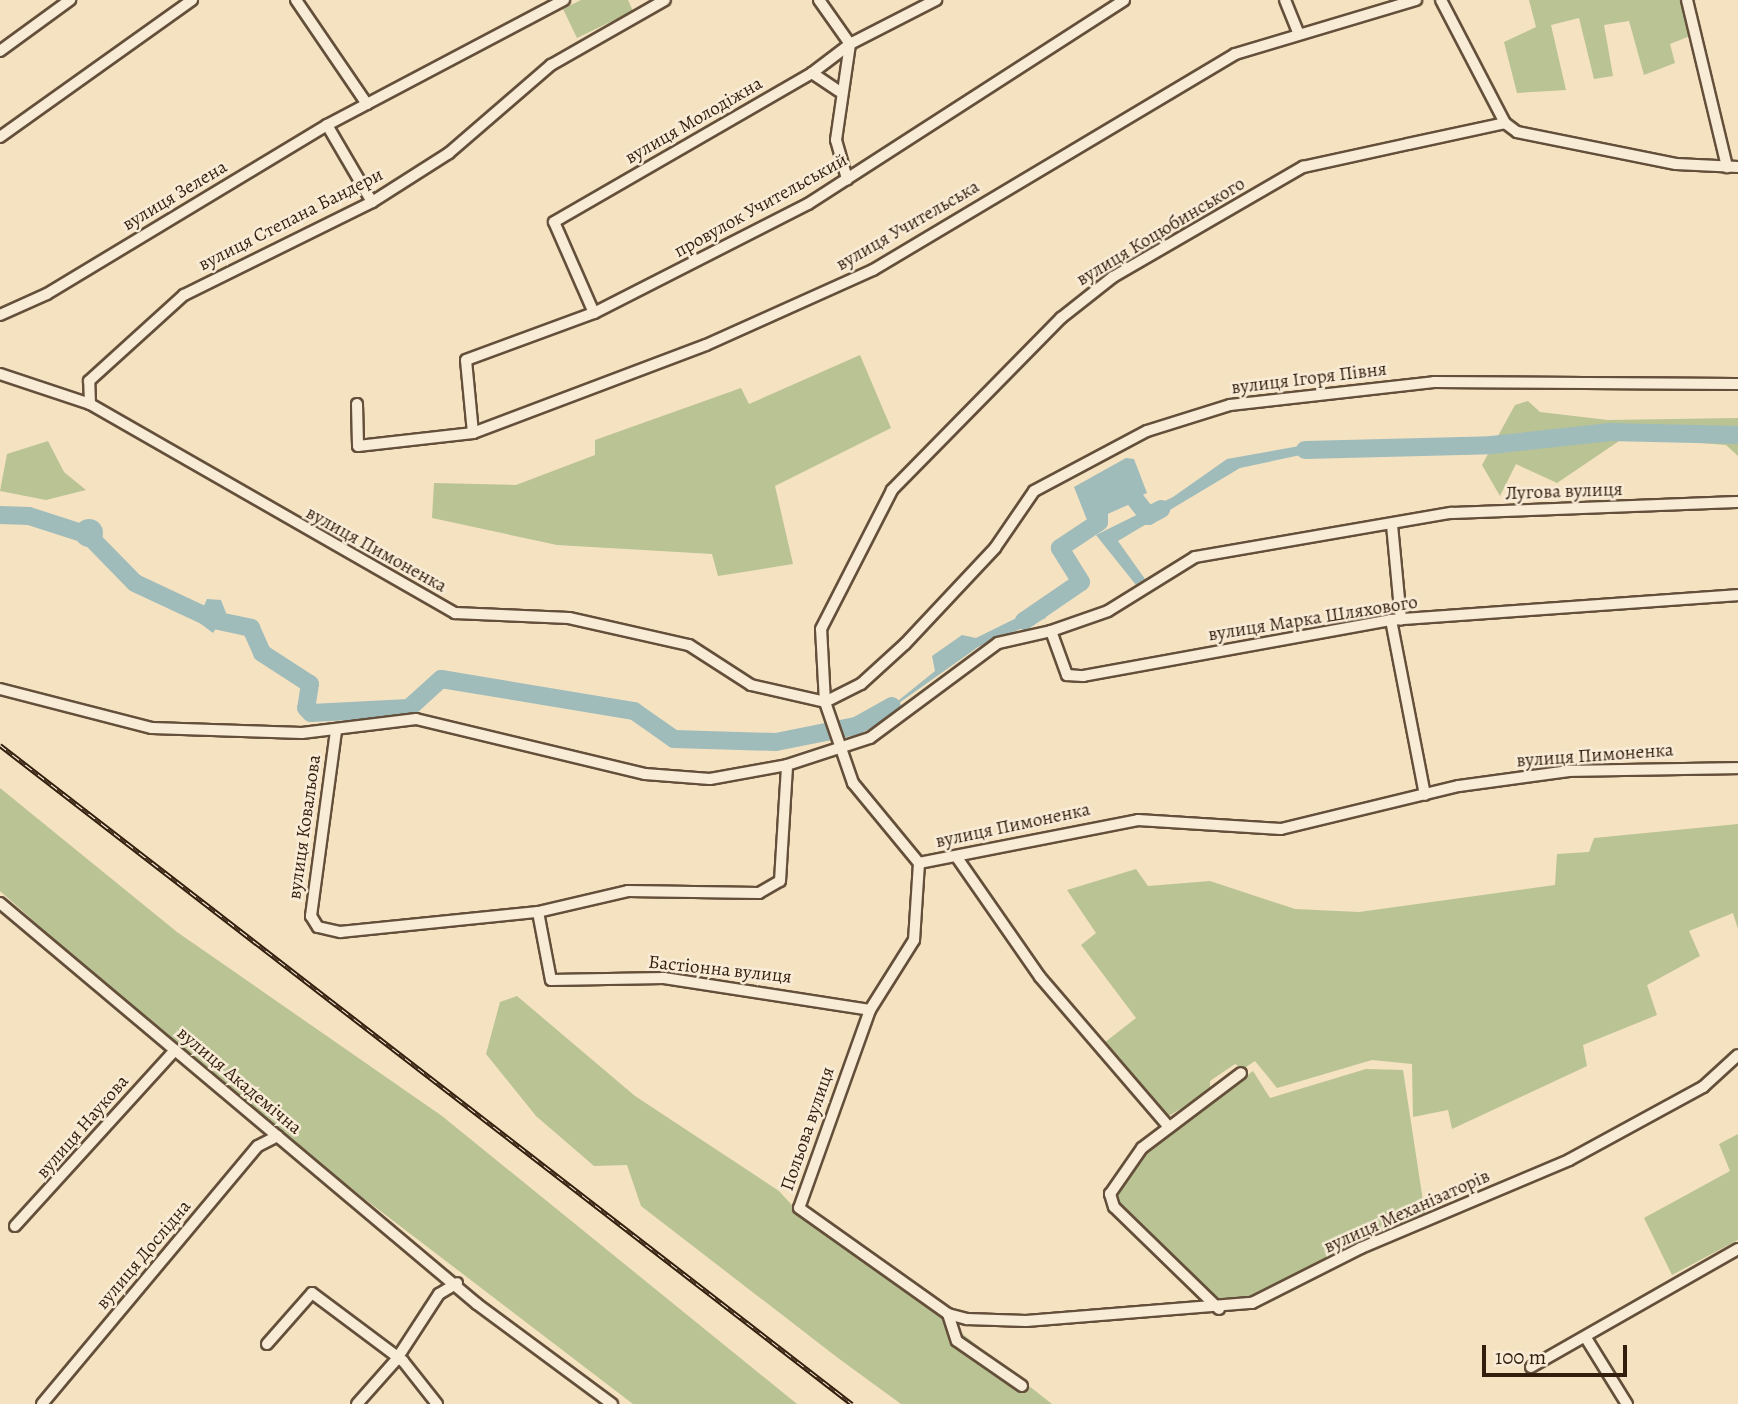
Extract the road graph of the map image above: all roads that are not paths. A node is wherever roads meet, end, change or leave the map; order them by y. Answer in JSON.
{"nodes":[{"id":1,"x":70,"y":0,"type":"edge"},
{"id":2,"x":192,"y":0,"type":"edge"},
{"id":3,"x":296,"y":0,"type":"edge"},
{"id":4,"x":564,"y":0,"type":"edge"},
{"id":5,"x":665,"y":0,"type":"edge"},
{"id":6,"x":819,"y":0,"type":"edge"},
{"id":7,"x":936,"y":0,"type":"edge"},
{"id":8,"x":1124,"y":0,"type":"edge"},
{"id":9,"x":1285,"y":0,"type":"edge"},
{"id":10,"x":1416,"y":0,"type":"edge"},
{"id":11,"x":1441,"y":0,"type":"edge"},
{"id":12,"x":1687,"y":0,"type":"edge"},
{"id":13,"x":1299,"y":34,"type":"junction"},
{"id":14,"x":850,"y":44,"type":"junction"},
{"id":15,"x":0,"y":51,"type":"edge"},
{"id":16,"x":812,"y":73,"type":"junction"},
{"id":17,"x":839,"y":91,"type":"junction"},
{"id":18,"x":367,"y":104,"type":"junction"},
{"id":19,"x":1505,"y":123,"type":"junction"},
{"id":20,"x":327,"y":125,"type":"junction"},
{"id":21,"x":0,"y":137,"type":"edge"},
{"id":22,"x":1732,"y":167,"type":"edge"},
{"id":23,"x":847,"y":179,"type":"junction"},
{"id":24,"x":372,"y":202,"type":"junction"},
{"id":25,"x":594,"y":313,"type":"junction"},
{"id":26,"x":0,"y":315,"type":"edge"},
{"id":27,"x":0,"y":374,"type":"edge"},
{"id":28,"x":1738,"y":383,"type":"edge"},
{"id":29,"x":90,"y":404,"type":"junction"},
{"id":30,"x":357,"y":404,"type":"dead end"},
{"id":31,"x":473,"y":433,"type":"junction"},
{"id":32,"x":1738,"y":502,"type":"edge"},
{"id":33,"x":1392,"y":525,"type":"junction"},
{"id":34,"x":1738,"y":595,"type":"edge"},
{"id":35,"x":1396,"y":620,"type":"junction"},
{"id":36,"x":1051,"y":631,"type":"junction"},
{"id":37,"x":0,"y":689,"type":"edge"},
{"id":38,"x":825,"y":702,"type":"junction"},
{"id":39,"x":336,"y":731,"type":"junction"},
{"id":40,"x":839,"y":748,"type":"junction"},
{"id":41,"x":787,"y":765,"type":"junction"},
{"id":42,"x":1738,"y":768,"type":"edge"},
{"id":43,"x":1425,"y":795,"type":"junction"},
{"id":44,"x":958,"y":859,"type":"junction"},
{"id":45,"x":919,"y":863,"type":"junction"},
{"id":46,"x":0,"y":903,"type":"edge"},
{"id":47,"x":538,"y":912,"type":"junction"},
{"id":48,"x":870,"y":1010,"type":"junction"},
{"id":49,"x":175,"y":1050,"type":"junction"},
{"id":50,"x":1738,"y":1055,"type":"edge"},
{"id":51,"x":1214,"y":1094,"type":"dead end"},
{"id":52,"x":265,"y":1125,"type":"junction"},
{"id":53,"x":1169,"y":1127,"type":"junction"},
{"id":54,"x":278,"y":1136,"type":"junction"},
{"id":55,"x":262,"y":1142,"type":"junction"},
{"id":56,"x":15,"y":1226,"type":"dead end"},
{"id":57,"x":1738,"y":1249,"type":"edge"},
{"id":58,"x":435,"y":1266,"type":"junction"},
{"id":59,"x":457,"y":1283,"type":"junction"},
{"id":60,"x":1199,"y":1288,"type":"junction"},
{"id":61,"x":439,"y":1294,"type":"junction"},
{"id":62,"x":1191,"y":1309,"type":"junction"},
{"id":63,"x":1219,"y":1309,"type":"junction"},
{"id":64,"x":948,"y":1314,"type":"junction"},
{"id":65,"x":1586,"y":1338,"type":"junction"},
{"id":66,"x":267,"y":1344,"type":"dead end"},
{"id":67,"x":396,"y":1360,"type":"junction"},
{"id":68,"x":1531,"y":1367,"type":"dead end"},
{"id":69,"x":1022,"y":1386,"type":"dead end"},
{"id":70,"x":41,"y":1404,"type":"edge"},
{"id":71,"x":357,"y":1404,"type":"edge"},
{"id":72,"x":437,"y":1404,"type":"edge"},
{"id":73,"x":612,"y":1404,"type":"edge"},
{"id":74,"x":1627,"y":1404,"type":"edge"}],
"edges":[{"from":1,"to":15,"type":"street"},
{"from":2,"to":21,"type":"street"},
{"from":3,"to":18,"type":"street"},
{"from":4,"to":18,"type":"street","name":"вулиця Зелена"},
{"from":5,"to":24,"type":"street","name":"вулиця Степана Бандери"},
{"from":6,"to":14,"type":"street"},
{"from":7,"to":14,"type":"street","name":"вулиця Молодіжна"},
{"from":8,"to":23,"type":"street","name":"провулок Учительський"},
{"from":9,"to":13,"type":"street"},
{"from":10,"to":13,"type":"street","name":"вулиця Учительська"},
{"from":11,"to":19,"type":"street"},
{"from":12,"to":22,"type":"street"},
{"from":13,"to":31,"type":"street","name":"вулиця Учительська"},
{"from":14,"to":16,"type":"street","name":"вулиця Молодіжна"},
{"from":14,"to":17,"type":"street"},
{"from":16,"to":17,"type":"street"},
{"from":16,"to":25,"type":"street","name":"вулиця Молодіжна"},
{"from":17,"to":23,"type":"street"},
{"from":18,"to":20,"type":"street","name":"вулиця Зелена"},
{"from":19,"to":22,"type":"street"},
{"from":19,"to":38,"type":"street","name":"вулиця Коцюбинського"},
{"from":20,"to":24,"type":"street"},
{"from":20,"to":26,"type":"street","name":"вулиця Зелена"},
{"from":23,"to":25,"type":"street","name":"провулок Учительський"},
{"from":24,"to":29,"type":"street","name":"вулиця Степана Бандери"},
{"from":25,"to":31,"type":"street","name":"провулок Учительський"},
{"from":27,"to":29,"type":"street","name":"вулиця Пимоненка"},
{"from":28,"to":38,"type":"street","name":"вулиця Ігоря Півня"},
{"from":29,"to":38,"type":"street","name":"вулиця Пимоненка"},
{"from":30,"to":31,"type":"street","name":"вулиця Учительська"},
{"from":32,"to":33,"type":"street","name":"Лугова вулиця"},
{"from":33,"to":35,"type":"street"},
{"from":33,"to":36,"type":"street","name":"Лугова вулиця"},
{"from":34,"to":35,"type":"street","name":"вулиця Марка Шляхового"},
{"from":35,"to":36,"type":"street","name":"вулиця Марка Шляхового"},
{"from":35,"to":43,"type":"street"},
{"from":36,"to":40,"type":"street"},
{"from":37,"to":39,"type":"street"},
{"from":38,"to":40,"type":"street","name":"вулиця Пимоненка"},
{"from":39,"to":41,"type":"street","name":"вулиця Ковальова"},
{"from":39,"to":47,"type":"street","name":"вулиця Ковальова"},
{"from":40,"to":41,"type":"street","name":"вулиця Ковальова"},
{"from":40,"to":45,"type":"street","name":"вулиця Пимоненка"},
{"from":41,"to":47,"type":"street","name":"вулиця Ковальова"},
{"from":42,"to":43,"type":"street","name":"вулиця Пимоненка"},
{"from":43,"to":44,"type":"street","name":"вулиця Пимоненка"},
{"from":44,"to":45,"type":"street","name":"вулиця Пимоненка"},
{"from":44,"to":53,"type":"street"},
{"from":45,"to":48,"type":"street","name":"Польова вулиця"},
{"from":46,"to":49,"type":"street","name":"вулиця Академічна"},
{"from":47,"to":48,"type":"street","name":"Бастіонна вулиця"},
{"from":48,"to":64,"type":"street","name":"Польова вулиця"},
{"from":49,"to":52,"type":"street","name":"вулиця Академічна"},
{"from":49,"to":56,"type":"street","name":"вулиця Наукова"},
{"from":50,"to":63,"type":"street","name":"вулиця Механізаторів"},
{"from":51,"to":53,"type":"street"},
{"from":52,"to":54,"type":"street","name":"вулиця Академічна"},
{"from":52,"to":55,"type":"street"},
{"from":53,"to":60,"type":"street"},
{"from":54,"to":55,"type":"street","name":"вулиця Дослідна"},
{"from":54,"to":58,"type":"street","name":"вулиця Академічна"},
{"from":55,"to":70,"type":"street","name":"вулиця Дослідна"},
{"from":57,"to":65,"type":"street"},
{"from":58,"to":59,"type":"street","name":"вулиця Академічна"},
{"from":58,"to":61,"type":"street"},
{"from":59,"to":61,"type":"street"},
{"from":59,"to":73,"type":"street","name":"вулиця Академічна"},
{"from":60,"to":62,"type":"street"},
{"from":60,"to":63,"type":"street"},
{"from":61,"to":67,"type":"street"},
{"from":62,"to":63,"type":"street","name":"вулиця Механізаторів"},
{"from":62,"to":64,"type":"street","name":"вулиця Механізаторів"},
{"from":64,"to":69,"type":"street"},
{"from":65,"to":68,"type":"street"},
{"from":65,"to":74,"type":"street"},
{"from":66,"to":67,"type":"street"},
{"from":67,"to":71,"type":"street"},
{"from":67,"to":72,"type":"street"}]}
